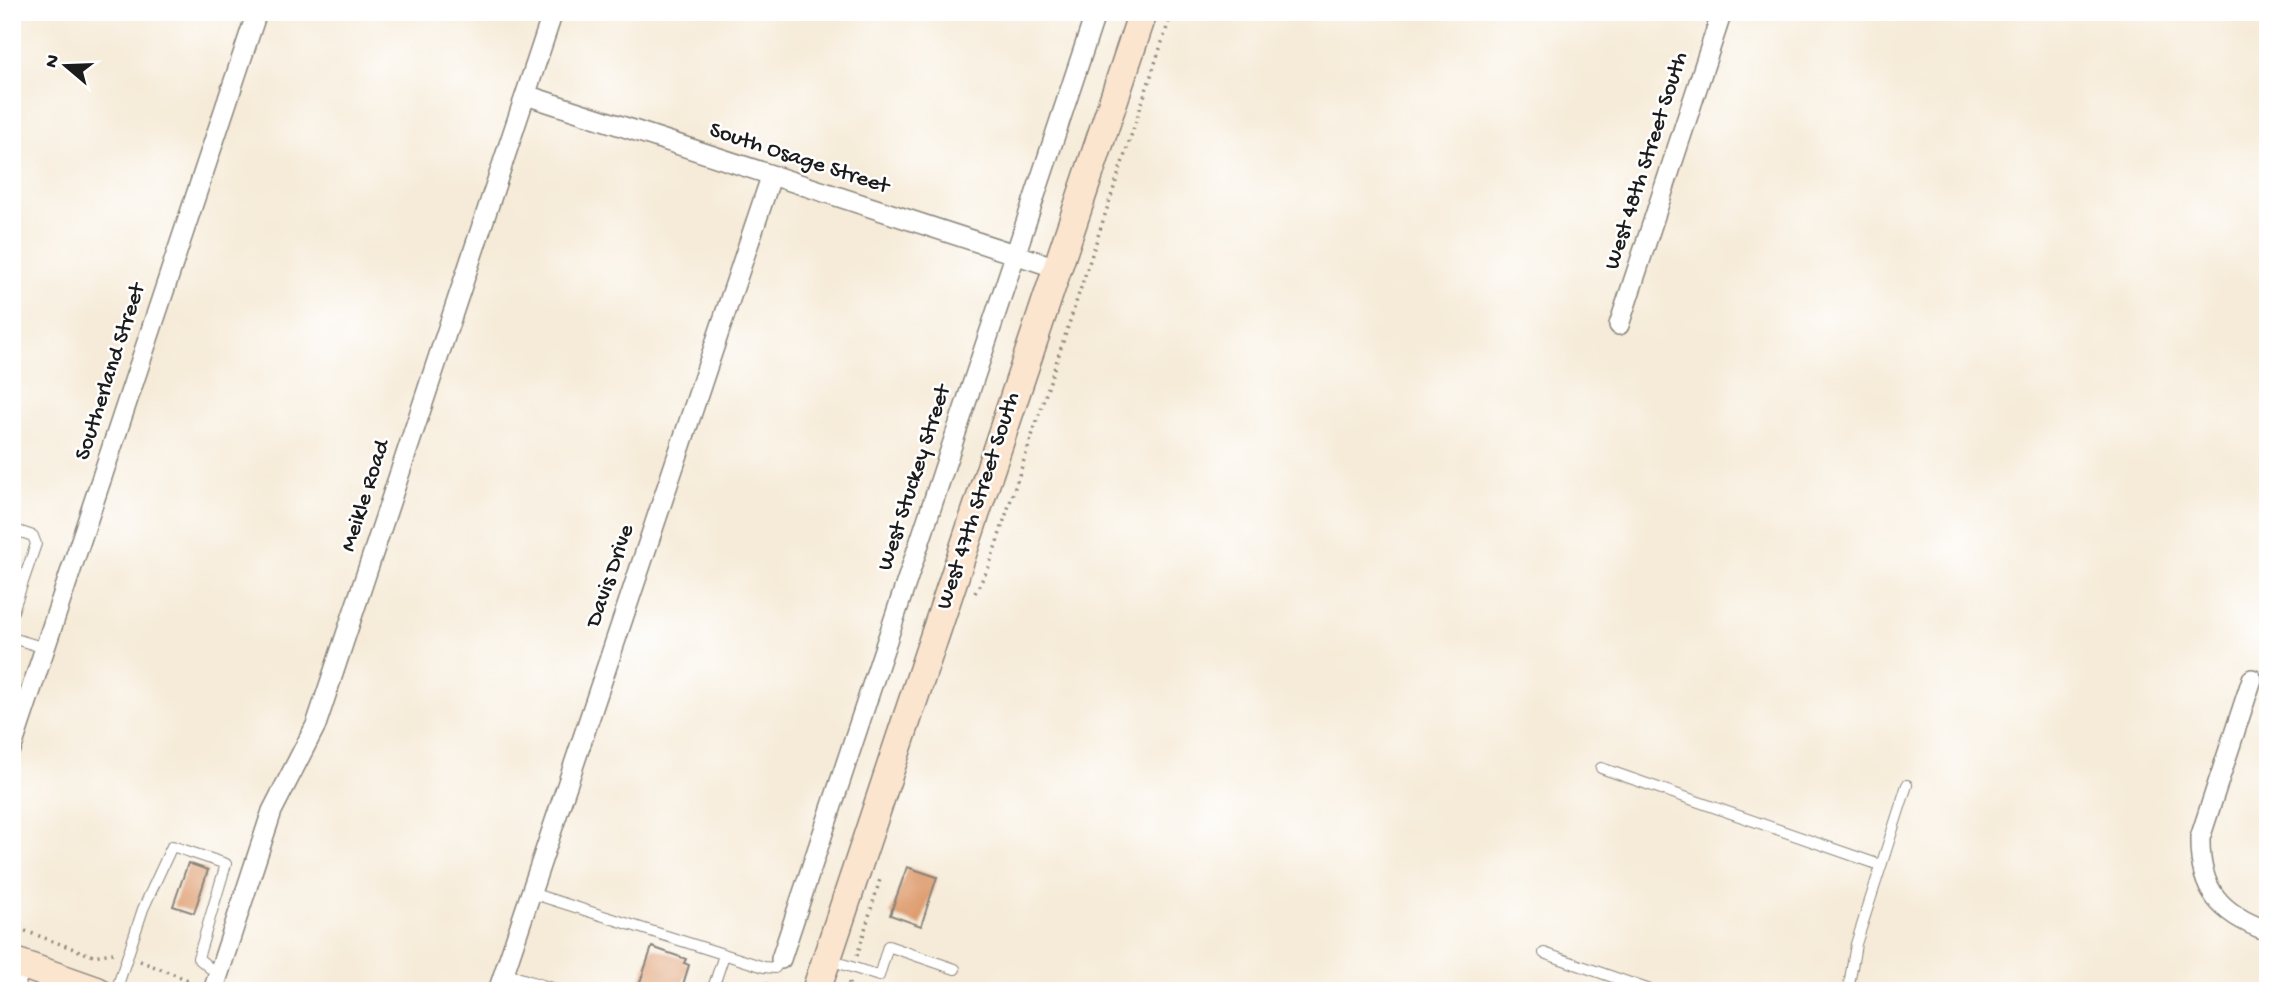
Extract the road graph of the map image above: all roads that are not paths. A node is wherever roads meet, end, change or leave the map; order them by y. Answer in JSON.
{"nodes":[{"id":1,"x":257,"y":12,"type":"edge"},
{"id":2,"x":553,"y":12,"type":"edge"},
{"id":3,"x":1096,"y":12,"type":"edge"},
{"id":4,"x":1143,"y":12,"type":"edge"},
{"id":5,"x":1722,"y":12,"type":"edge"},
{"id":6,"x":526,"y":94,"type":"junction"},
{"id":7,"x":771,"y":177,"type":"junction"},
{"id":8,"x":1015,"y":254,"type":"junction"},
{"id":9,"x":1057,"y":268,"type":"junction"},
{"id":10,"x":1619,"y":325,"type":"dead end"},
{"id":11,"x":12,"y":529,"type":"edge"},
{"id":12,"x":12,"y":614,"type":"edge"},
{"id":13,"x":12,"y":638,"type":"edge"},
{"id":14,"x":45,"y":648,"type":"junction"},
{"id":15,"x":2252,"y":679,"type":"dead end"},
{"id":16,"x":12,"y":747,"type":"edge"},
{"id":17,"x":1601,"y":768,"type":"dead end"},
{"id":18,"x":1907,"y":785,"type":"dead end"},
{"id":19,"x":1880,"y":865,"type":"junction"},
{"id":20,"x":531,"y":893,"type":"junction"},
{"id":21,"x":2268,"y":931,"type":"edge"},
{"id":22,"x":1544,"y":953,"type":"dead end"},
{"id":23,"x":724,"y":955,"type":"junction"},
{"id":24,"x":781,"y":959,"type":"joint"},
{"id":25,"x":827,"y":959,"type":"junction"},
{"id":26,"x":956,"y":969,"type":"dead end"},
{"id":27,"x":15,"y":972,"type":"edge"},
{"id":28,"x":501,"y":982,"type":"edge"},
{"id":29,"x":216,"y":983,"type":"edge"},
{"id":30,"x":97,"y":991,"type":"edge"},
{"id":31,"x":116,"y":991,"type":"edge"},
{"id":32,"x":561,"y":991,"type":"edge"},
{"id":33,"x":712,"y":991,"type":"edge"},
{"id":34,"x":816,"y":991,"type":"edge"},
{"id":35,"x":1653,"y":991,"type":"edge"},
{"id":36,"x":1847,"y":991,"type":"edge"}],
"edges":[{"from":1,"to":14,"type":"street","name":"Southerland Street"},
{"from":2,"to":6,"type":"street","name":"Meikle Road"},
{"from":3,"to":8,"type":"street","name":"West Stuckey Street"},
{"from":4,"to":9,"type":"street","name":"West 47th Street South"},
{"from":5,"to":10,"type":"street","name":"West 48th Street South"},
{"from":6,"to":7,"type":"street","name":"South Osage Street"},
{"from":6,"to":29,"type":"street","name":"Meikle Road"},
{"from":7,"to":8,"type":"street","name":"South Osage Street"},
{"from":7,"to":20,"type":"street","name":"Davis Drive"},
{"from":8,"to":9,"type":"street","name":"South Osage Street"},
{"from":8,"to":24,"type":"street","name":"West Stuckey Street"},
{"from":9,"to":25,"type":"street","name":"West 47th Street South"},
{"from":11,"to":12,"type":"lane"},
{"from":13,"to":14,"type":"lane"},
{"from":14,"to":16,"type":"street","name":"Southerland Street"},
{"from":15,"to":21,"type":"street"},
{"from":17,"to":19,"type":"lane"},
{"from":18,"to":19,"type":"lane"},
{"from":19,"to":36,"type":"lane"},
{"from":20,"to":23,"type":"lane"},
{"from":20,"to":28,"type":"street","name":"Davis Drive"},
{"from":22,"to":35,"type":"lane"},
{"from":23,"to":24,"type":"lane"},
{"from":23,"to":33,"type":"lane"},
{"from":25,"to":26,"type":"lane"},
{"from":25,"to":34,"type":"street","name":"West 47th Street South"},
{"from":27,"to":30,"type":"street"},
{"from":28,"to":32,"type":"lane"},
{"from":29,"to":31,"type":"lane"}]}
